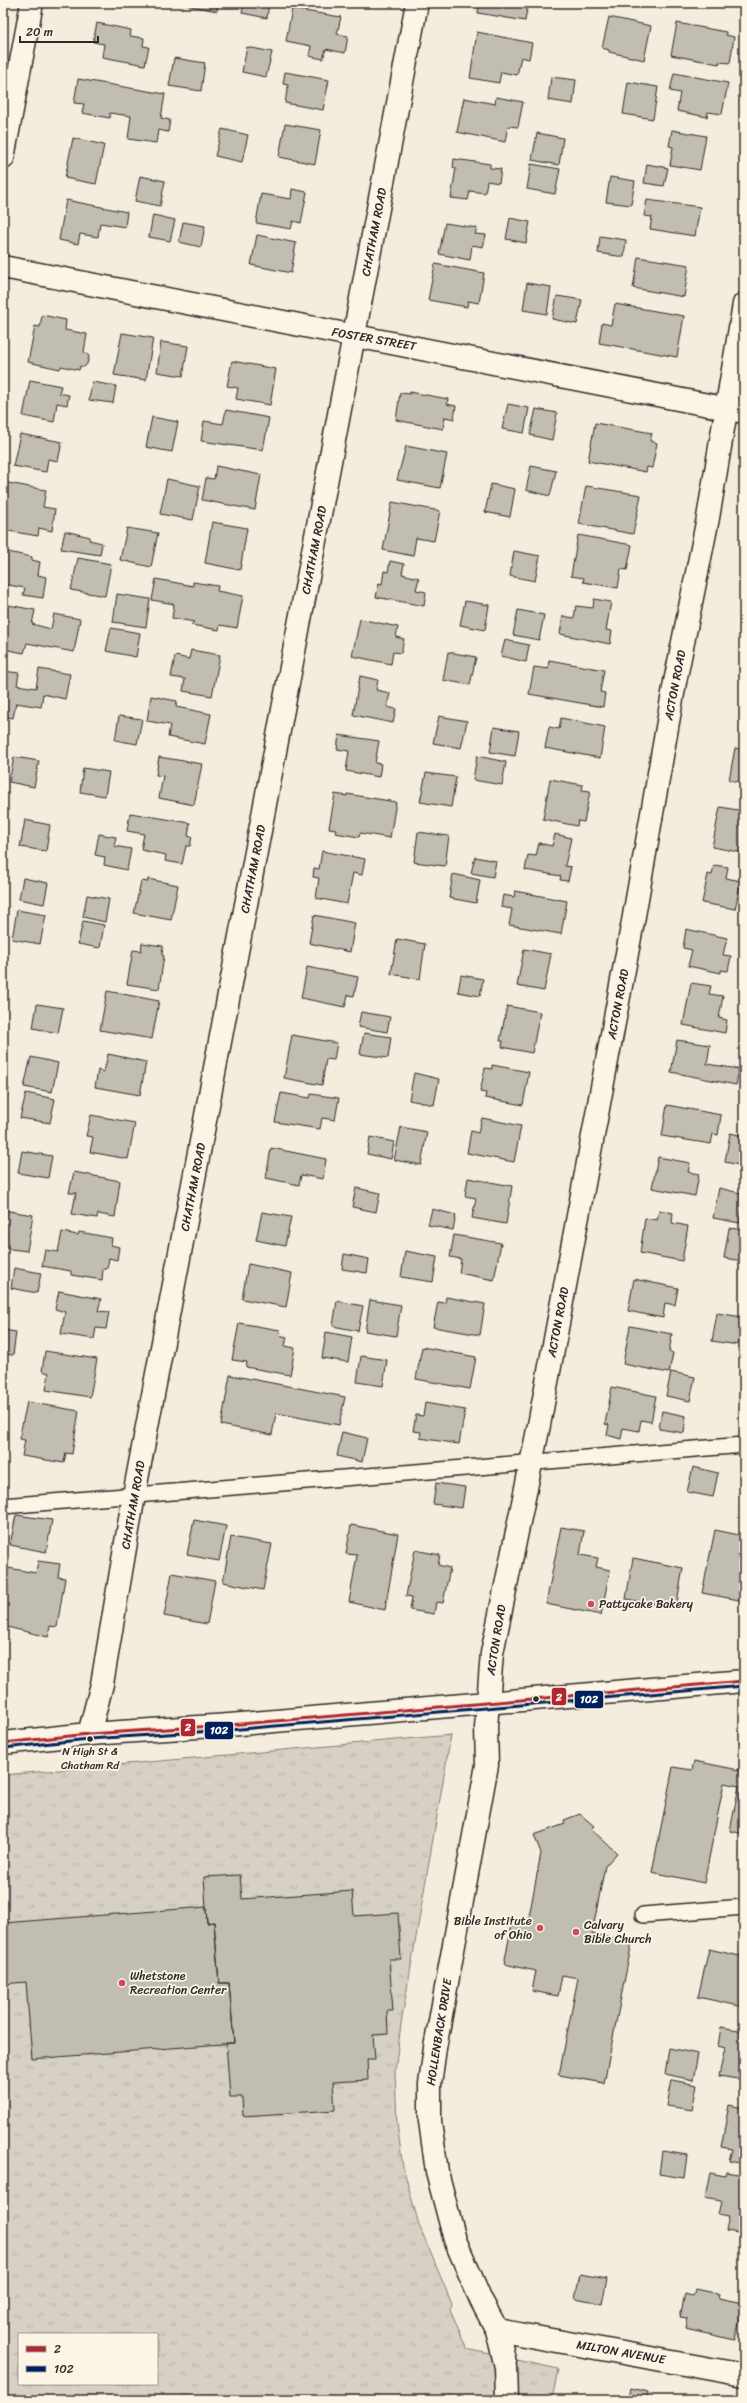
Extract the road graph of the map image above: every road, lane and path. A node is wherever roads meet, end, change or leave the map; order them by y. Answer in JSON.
{"nodes":[{"id":1,"x":32,"y":3,"type":"edge"},
{"id":2,"x":417,"y":3,"type":"edge"},
{"id":3,"x":3,"y":158,"type":"edge"},
{"id":4,"x":3,"y":267,"type":"edge"},
{"id":5,"x":744,"y":304,"type":"edge"},
{"id":6,"x":354,"y":336,"type":"junction"},
{"id":7,"x":735,"y":410,"type":"edge"},
{"id":8,"x":744,"y":1445,"type":"edge"},
{"id":9,"x":532,"y":1463,"type":"junction"},
{"id":10,"x":134,"y":1495,"type":"junction"},
{"id":11,"x":3,"y":1506,"type":"edge"},
{"id":12,"x":744,"y":1681,"type":"edge"},
{"id":13,"x":488,"y":1702,"type":"junction"},
{"id":14,"x":89,"y":1734,"type":"junction"},
{"id":15,"x":3,"y":1743,"type":"edge"},
{"id":16,"x":744,"y":1907,"type":"edge"},
{"id":17,"x":643,"y":1915,"type":"dead end"},
{"id":18,"x":498,"y":2330,"type":"junction"},
{"id":19,"x":744,"y":2375,"type":"edge"},
{"id":20,"x":507,"y":2400,"type":"edge"}],
"edges":[{"from":1,"to":3,"type":"street"},
{"from":2,"to":6,"type":"street","name":"CHATHAM ROAD"},
{"from":4,"to":6,"type":"street","name":"FOSTER STREET"},
{"from":5,"to":7,"type":"street","name":"ACTON ROAD"},
{"from":6,"to":7,"type":"street","name":"FOSTER STREET"},
{"from":6,"to":10,"type":"street","name":"CHATHAM ROAD"},
{"from":7,"to":9,"type":"street","name":"ACTON ROAD"},
{"from":8,"to":9,"type":"lane"},
{"from":9,"to":10,"type":"lane"},
{"from":9,"to":13,"type":"street","name":"ACTON ROAD"},
{"from":10,"to":11,"type":"lane"},
{"from":10,"to":14,"type":"street","name":"CHATHAM ROAD"},
{"from":12,"to":13,"type":"street"},
{"from":13,"to":14,"type":"street"},
{"from":13,"to":18,"type":"street","name":"HOLLENBACK DRIVE"},
{"from":14,"to":15,"type":"street"},
{"from":16,"to":17,"type":"lane"},
{"from":18,"to":19,"type":"street","name":"MILTON AVENUE"},
{"from":18,"to":20,"type":"street","name":"HOLLENBACK DRIVE"}]}
